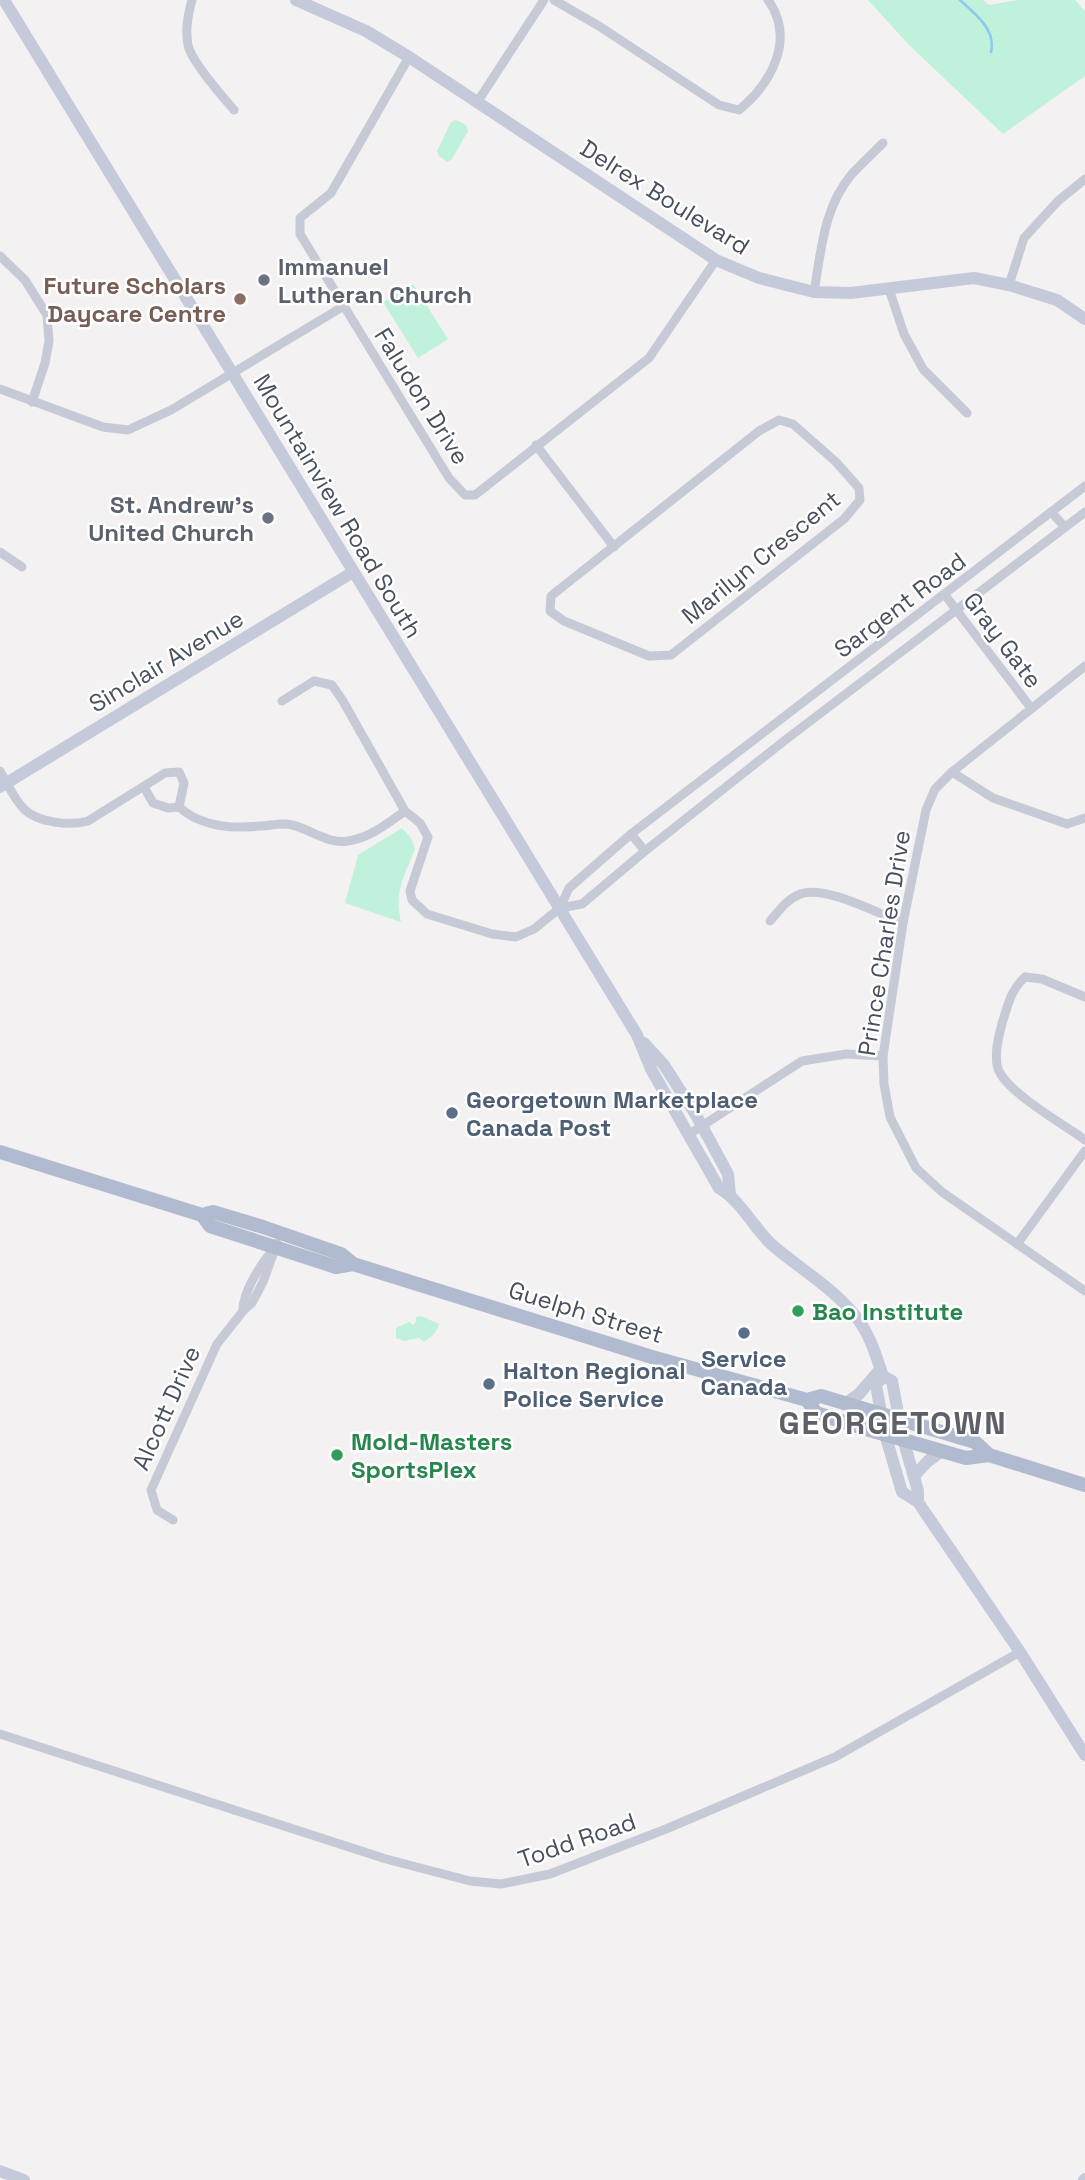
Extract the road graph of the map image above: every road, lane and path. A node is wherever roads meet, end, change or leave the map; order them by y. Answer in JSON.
{"nodes":[{"id":1,"x":4,"y":0,"type":"edge"},
{"id":2,"x":192,"y":0,"type":"edge"},
{"id":3,"x":296,"y":0,"type":"edge"},
{"id":4,"x":544,"y":0,"type":"edge"},
{"id":5,"x":554,"y":0,"type":"edge"},
{"id":6,"x":768,"y":0,"type":"edge"},
{"id":7,"x":409,"y":57,"type":"junction"},
{"id":8,"x":478,"y":102,"type":"junction"},
{"id":9,"x":234,"y":110,"type":"dead end"},
{"id":10,"x":883,"y":143,"type":"dead end"},
{"id":11,"x":1085,"y":179,"type":"edge"},
{"id":12,"x":0,"y":256,"type":"edge"},
{"id":13,"x":716,"y":260,"type":"junction"},
{"id":14,"x":1009,"y":285,"type":"junction"},
{"id":15,"x":889,"y":289,"type":"junction"},
{"id":16,"x":814,"y":292,"type":"junction"},
{"id":17,"x":344,"y":306,"type":"junction"},
{"id":18,"x":1085,"y":319,"type":"edge"},
{"id":19,"x":232,"y":373,"type":"junction"},
{"id":20,"x":0,"y":389,"type":"edge"},
{"id":21,"x":32,"y":402,"type":"junction"},
{"id":22,"x":967,"y":414,"type":"dead end"},
{"id":23,"x":536,"y":445,"type":"junction"},
{"id":24,"x":1085,"y":485,"type":"edge"},
{"id":25,"x":1051,"y":512,"type":"junction"},
{"id":26,"x":1085,"y":512,"type":"edge"},
{"id":27,"x":1065,"y":527,"type":"junction"},
{"id":28,"x":614,"y":547,"type":"junction"},
{"id":29,"x":0,"y":552,"type":"edge"},
{"id":30,"x":22,"y":568,"type":"dead end"},
{"id":31,"x":353,"y":572,"type":"junction"},
{"id":32,"x":945,"y":595,"type":"junction"},
{"id":33,"x":956,"y":609,"type":"junction"},
{"id":34,"x":1085,"y":666,"type":"edge"},
{"id":35,"x":282,"y":701,"type":"dead end"},
{"id":36,"x":1031,"y":708,"type":"junction"},
{"id":37,"x":771,"y":727,"type":"junction"},
{"id":38,"x":784,"y":741,"type":"junction"},
{"id":39,"x":952,"y":772,"type":"junction"},
{"id":40,"x":2,"y":780,"type":"edge"},
{"id":41,"x":144,"y":787,"type":"junction"},
{"id":42,"x":179,"y":807,"type":"junction"},
{"id":43,"x":405,"y":811,"type":"junction"},
{"id":44,"x":1085,"y":818,"type":"edge"},
{"id":45,"x":631,"y":835,"type":"junction"},
{"id":46,"x":645,"y":851,"type":"junction"},
{"id":47,"x":560,"y":908,"type":"junction"},
{"id":48,"x":771,"y":921,"type":"dead end"},
{"id":49,"x":903,"y":923,"type":"junction"},
{"id":50,"x":1085,"y":997,"type":"edge"},
{"id":51,"x":636,"y":1035,"type":"junction"},
{"id":52,"x":883,"y":1056,"type":"junction"},
{"id":53,"x":702,"y":1126,"type":"junction"},
{"id":54,"x":688,"y":1135,"type":"junction"},
{"id":55,"x":1085,"y":1140,"type":"edge"},
{"id":56,"x":1085,"y":1151,"type":"edge"},
{"id":57,"x":0,"y":1152,"type":"edge"},
{"id":58,"x":730,"y":1195,"type":"junction"},
{"id":59,"x":277,"y":1240,"type":"junction"},
{"id":60,"x":1017,"y":1244,"type":"junction"},
{"id":61,"x":1085,"y":1291,"type":"edge"},
{"id":62,"x":881,"y":1373,"type":"junction"},
{"id":63,"x":807,"y":1400,"type":"junction"},
{"id":64,"x":845,"y":1404,"type":"junction"},
{"id":65,"x":881,"y":1414,"type":"junction"},
{"id":66,"x":900,"y":1419,"type":"junction"},
{"id":67,"x":886,"y":1434,"type":"junction"},
{"id":68,"x":904,"y":1439,"type":"junction"},
{"id":69,"x":942,"y":1451,"type":"junction"},
{"id":70,"x":989,"y":1455,"type":"junction"},
{"id":71,"x":914,"y":1476,"type":"junction"},
{"id":72,"x":1085,"y":1485,"type":"edge"},
{"id":73,"x":918,"y":1502,"type":"junction"},
{"id":74,"x":173,"y":1520,"type":"dead end"},
{"id":75,"x":1020,"y":1652,"type":"junction"},
{"id":76,"x":0,"y":1734,"type":"edge"},
{"id":77,"x":1085,"y":1755,"type":"edge"},
{"id":78,"x":0,"y":2171,"type":"edge"},
{"id":79,"x":24,"y":2180,"type":"edge"}],
"edges":[{"from":1,"to":19,"type":"main road","name":"Mountainview Road South"},
{"from":2,"to":9,"type":"street"},
{"from":3,"to":7,"type":"main road","name":"Delrex Boulevard"},
{"from":4,"to":8,"type":"street"},
{"from":5,"to":6,"type":"street"},
{"from":7,"to":8,"type":"main road","name":"Delrex Boulevard"},
{"from":7,"to":17,"type":"street","name":"Faludon Drive"},
{"from":8,"to":13,"type":"main road","name":"Delrex Boulevard"},
{"from":10,"to":16,"type":"street"},
{"from":11,"to":14,"type":"street"},
{"from":12,"to":21,"type":"street"},
{"from":13,"to":16,"type":"main road","name":"Delrex Boulevard"},
{"from":13,"to":23,"type":"street","name":"Faludon Drive"},
{"from":14,"to":15,"type":"main road","name":"Delrex Boulevard"},
{"from":14,"to":18,"type":"main road","name":"Delrex Boulevard"},
{"from":15,"to":16,"type":"main road","name":"Delrex Boulevard"},
{"from":15,"to":22,"type":"street"},
{"from":17,"to":19,"type":"street"},
{"from":17,"to":23,"type":"street","name":"Faludon Drive"},
{"from":19,"to":21,"type":"street"},
{"from":19,"to":31,"type":"main road","name":"Mountainview Road South"},
{"from":20,"to":21,"type":"street"},
{"from":23,"to":28,"type":"street"},
{"from":24,"to":25,"type":"street","name":"Sargent Road"},
{"from":25,"to":27,"type":"street"},
{"from":25,"to":32,"type":"street","name":"Sargent Road"},
{"from":26,"to":27,"type":"street","name":"Sargent Road"},
{"from":27,"to":33,"type":"street","name":"Sargent Road"},
{"from":28,"to":28,"type":"street","name":"Marilyn Crescent"},
{"from":29,"to":30,"type":"street"},
{"from":31,"to":40,"type":"main road","name":"Sinclair Avenue"},
{"from":31,"to":47,"type":"main road","name":"Mountainview Road South"},
{"from":32,"to":33,"type":"street","name":"Gray Gate"},
{"from":32,"to":37,"type":"street","name":"Sargent Road"},
{"from":33,"to":36,"type":"street","name":"Gray Gate"},
{"from":33,"to":38,"type":"street","name":"Sargent Road"},
{"from":34,"to":36,"type":"street","name":"Prince Charles Drive"},
{"from":35,"to":43,"type":"street"},
{"from":36,"to":39,"type":"street","name":"Prince Charles Drive"},
{"from":37,"to":38,"type":"street"},
{"from":37,"to":45,"type":"street","name":"Sargent Road"},
{"from":38,"to":46,"type":"street","name":"Sargent Road"},
{"from":39,"to":44,"type":"street"},
{"from":39,"to":49,"type":"street","name":"Prince Charles Drive"},
{"from":40,"to":41,"type":"street"},
{"from":41,"to":42,"type":"street"},
{"from":41,"to":42,"type":"street"},
{"from":42,"to":43,"type":"street"},
{"from":43,"to":47,"type":"street"},
{"from":45,"to":46,"type":"street"},
{"from":45,"to":47,"type":"street","name":"Sargent Road"},
{"from":46,"to":47,"type":"street","name":"Sargent Road"},
{"from":47,"to":51,"type":"main road","name":"Mountainview Road South"},
{"from":48,"to":49,"type":"street"},
{"from":49,"to":52,"type":"street","name":"Prince Charles Drive"},
{"from":50,"to":55,"type":"street"},
{"from":51,"to":53,"type":"main road","name":"Mountainview Road South"},
{"from":51,"to":54,"type":"main road","name":"Mountainview Road South"},
{"from":52,"to":53,"type":"street"},
{"from":52,"to":60,"type":"street","name":"Prince Charles Drive"},
{"from":53,"to":54,"type":"street"},
{"from":53,"to":58,"type":"main road","name":"Mountainview Road South"},
{"from":54,"to":58,"type":"main road","name":"Mountainview Road South"},
{"from":56,"to":60,"type":"street"},
{"from":57,"to":59,"type":"main road","name":"Guelph Street"},
{"from":58,"to":62,"type":"main road","name":"Mountainview Road South"},
{"from":59,"to":63,"type":"main road","name":"Guelph Street"},
{"from":59,"to":74,"type":"street","name":"Alcott Drive"},
{"from":60,"to":61,"type":"street","name":"Prince Charles Drive"},
{"from":62,"to":64,"type":"main road"},
{"from":62,"to":65,"type":"main road","name":"Mountainview Road South"},
{"from":62,"to":66,"type":"main road","name":"Mountainview Road South"},
{"from":63,"to":64,"type":"main road","name":"Guelph Street"},
{"from":63,"to":67,"type":"main road","name":"Guelph Street"},
{"from":64,"to":65,"type":"main road","name":"Guelph Street"},
{"from":65,"to":66,"type":"main road","name":"Guelph Street"},
{"from":65,"to":67,"type":"main road"},
{"from":66,"to":68,"type":"main road"},
{"from":66,"to":70,"type":"main road","name":"Guelph Street"},
{"from":67,"to":68,"type":"main road","name":"Guelph Street"},
{"from":67,"to":73,"type":"main road"},
{"from":68,"to":69,"type":"main road","name":"Guelph Street"},
{"from":68,"to":71,"type":"main road"},
{"from":69,"to":70,"type":"main road","name":"Guelph Street"},
{"from":69,"to":71,"type":"main road"},
{"from":70,"to":72,"type":"main road","name":"Guelph Street"},
{"from":71,"to":73,"type":"main road"},
{"from":73,"to":75,"type":"main road"},
{"from":75,"to":76,"type":"street","name":"Todd Road"},
{"from":75,"to":77,"type":"main road"},
{"from":78,"to":79,"type":"main road"}]}
